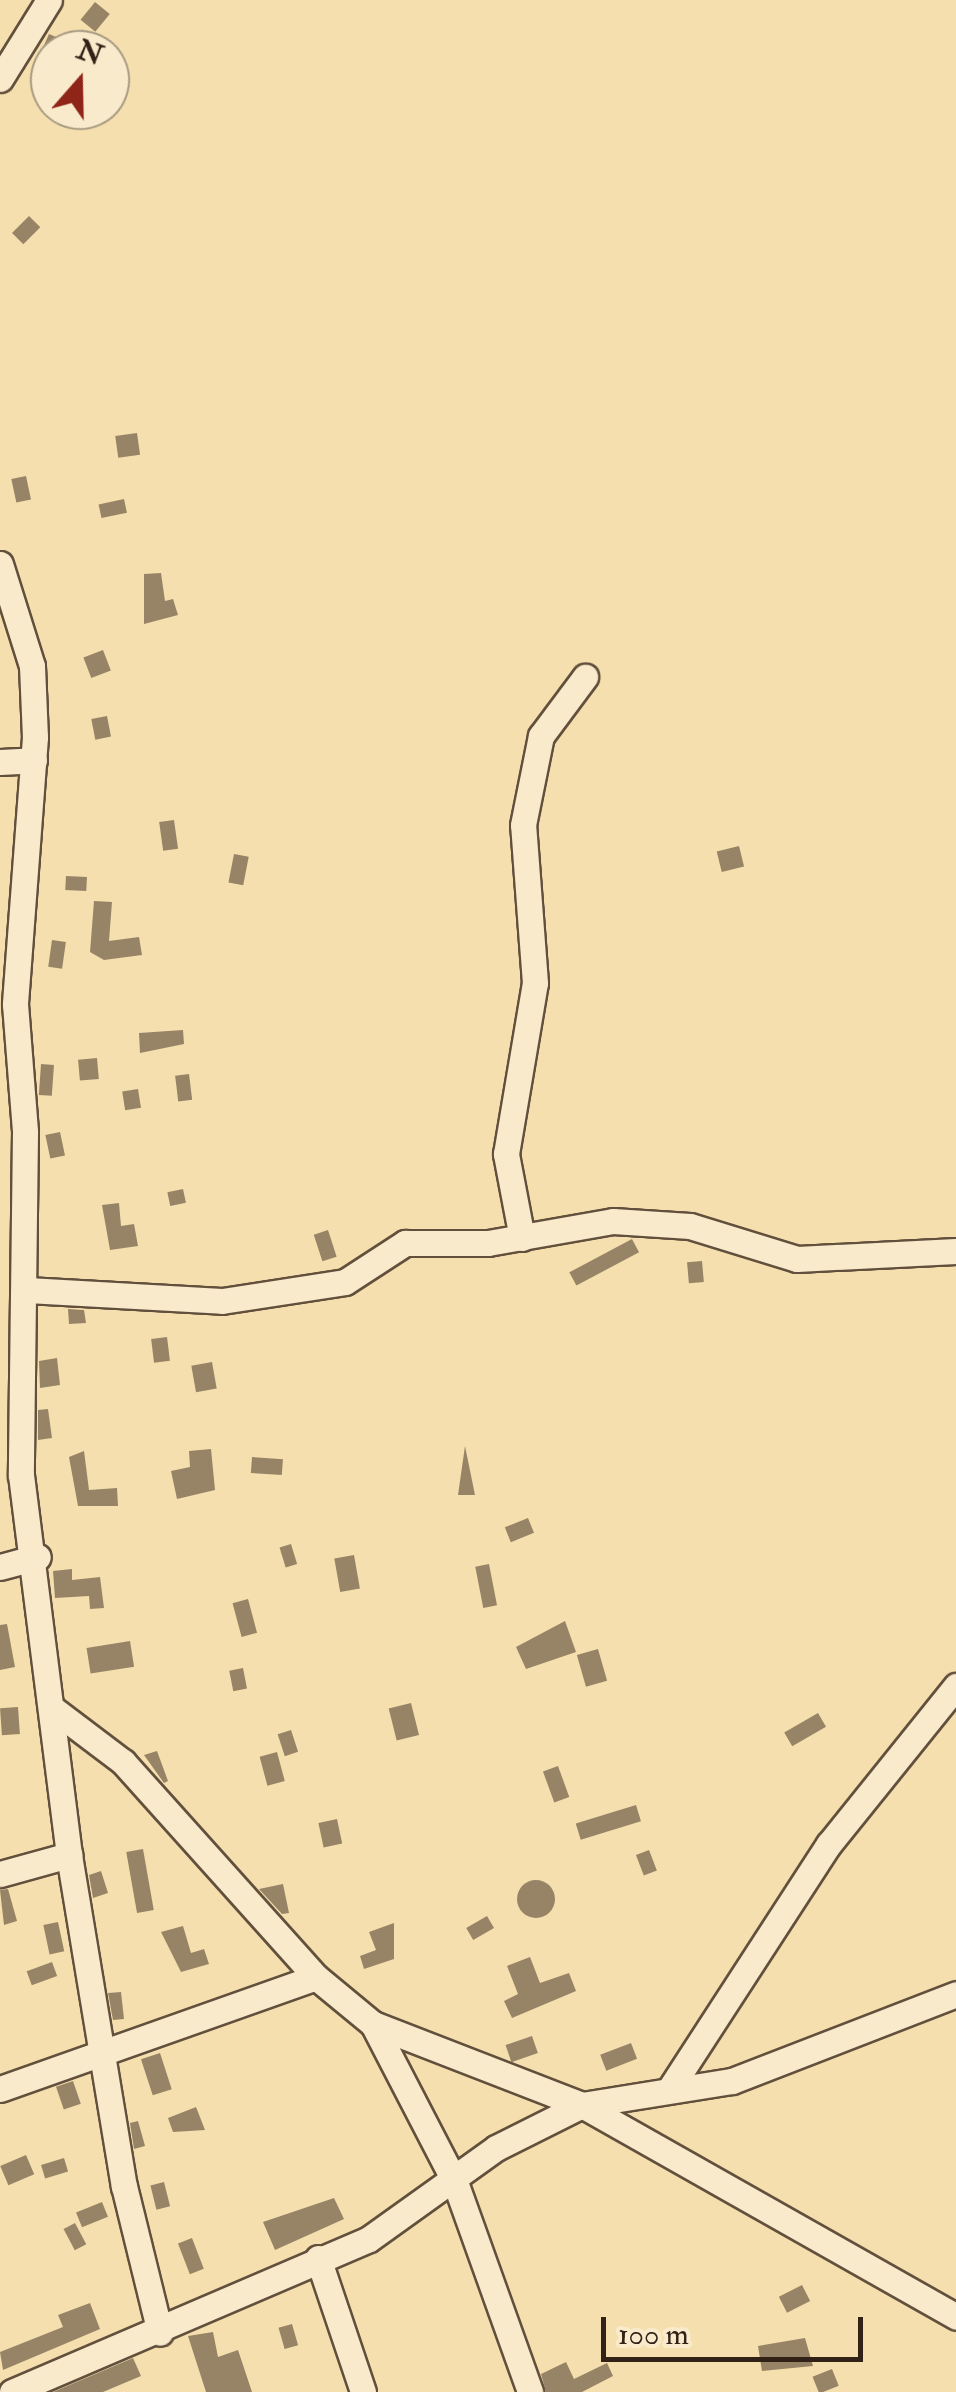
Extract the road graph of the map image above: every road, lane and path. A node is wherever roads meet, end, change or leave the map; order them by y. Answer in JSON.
{"nodes":[{"id":1,"x":49,"y":0,"type":"edge"},
{"id":2,"x":0,"y":79,"type":"edge"},
{"id":3,"x":0,"y":564,"type":"edge"},
{"id":4,"x":585,"y":677,"type":"dead end"},
{"id":5,"x":34,"y":760,"type":"junction"},
{"id":6,"x":0,"y":762,"type":"edge"},
{"id":7,"x":10,"y":1084,"type":"edge"},
{"id":8,"x":24,"y":1230,"type":"junction"},
{"id":9,"x":522,"y":1238,"type":"junction"},
{"id":10,"x":0,"y":1250,"type":"edge"},
{"id":11,"x":956,"y":1251,"type":"edge"},
{"id":12,"x":27,"y":1290,"type":"junction"},
{"id":13,"x":38,"y":1558,"type":"junction"},
{"id":14,"x":0,"y":1567,"type":"edge"},
{"id":15,"x":956,"y":1686,"type":"edge"},
{"id":16,"x":54,"y":1709,"type":"junction"},
{"id":17,"x":69,"y":1856,"type":"junction"},
{"id":18,"x":0,"y":1874,"type":"edge"},
{"id":19,"x":316,"y":1977,"type":"junction"},
{"id":20,"x":956,"y":1994,"type":"edge"},
{"id":21,"x":374,"y":2024,"type":"junction"},
{"id":22,"x":106,"y":2050,"type":"junction"},
{"id":23,"x":671,"y":2087,"type":"junction"},
{"id":24,"x":0,"y":2088,"type":"edge"},
{"id":25,"x":582,"y":2105,"type":"junction"},
{"id":26,"x":455,"y":2182,"type":"junction"},
{"id":27,"x":318,"y":2258,"type":"junction"},
{"id":28,"x":956,"y":2318,"type":"edge"},
{"id":29,"x":160,"y":2333,"type":"junction"},
{"id":30,"x":12,"y":2392,"type":"edge"},
{"id":31,"x":363,"y":2392,"type":"edge"},
{"id":32,"x":530,"y":2392,"type":"edge"}],
"edges":[{"from":1,"to":2,"type":"street"},
{"from":3,"to":5,"type":"street"},
{"from":4,"to":9,"type":"street"},
{"from":5,"to":6,"type":"street"},
{"from":5,"to":7,"type":"street"},
{"from":7,"to":8,"type":"street"},
{"from":8,"to":10,"type":"street"},
{"from":8,"to":12,"type":"street"},
{"from":9,"to":11,"type":"street"},
{"from":9,"to":12,"type":"street"},
{"from":12,"to":13,"type":"street"},
{"from":13,"to":14,"type":"street"},
{"from":13,"to":16,"type":"street"},
{"from":15,"to":23,"type":"street"},
{"from":16,"to":17,"type":"street"},
{"from":16,"to":19,"type":"street"},
{"from":17,"to":18,"type":"street"},
{"from":17,"to":22,"type":"street"},
{"from":19,"to":21,"type":"street"},
{"from":19,"to":22,"type":"street"},
{"from":20,"to":23,"type":"street"},
{"from":21,"to":25,"type":"street"},
{"from":21,"to":26,"type":"street"},
{"from":22,"to":24,"type":"street"},
{"from":22,"to":29,"type":"street"},
{"from":23,"to":25,"type":"street"},
{"from":25,"to":26,"type":"street"},
{"from":25,"to":28,"type":"street"},
{"from":26,"to":27,"type":"street"},
{"from":26,"to":32,"type":"street"},
{"from":27,"to":29,"type":"street"},
{"from":27,"to":31,"type":"street"},
{"from":29,"to":30,"type":"street"}]}
